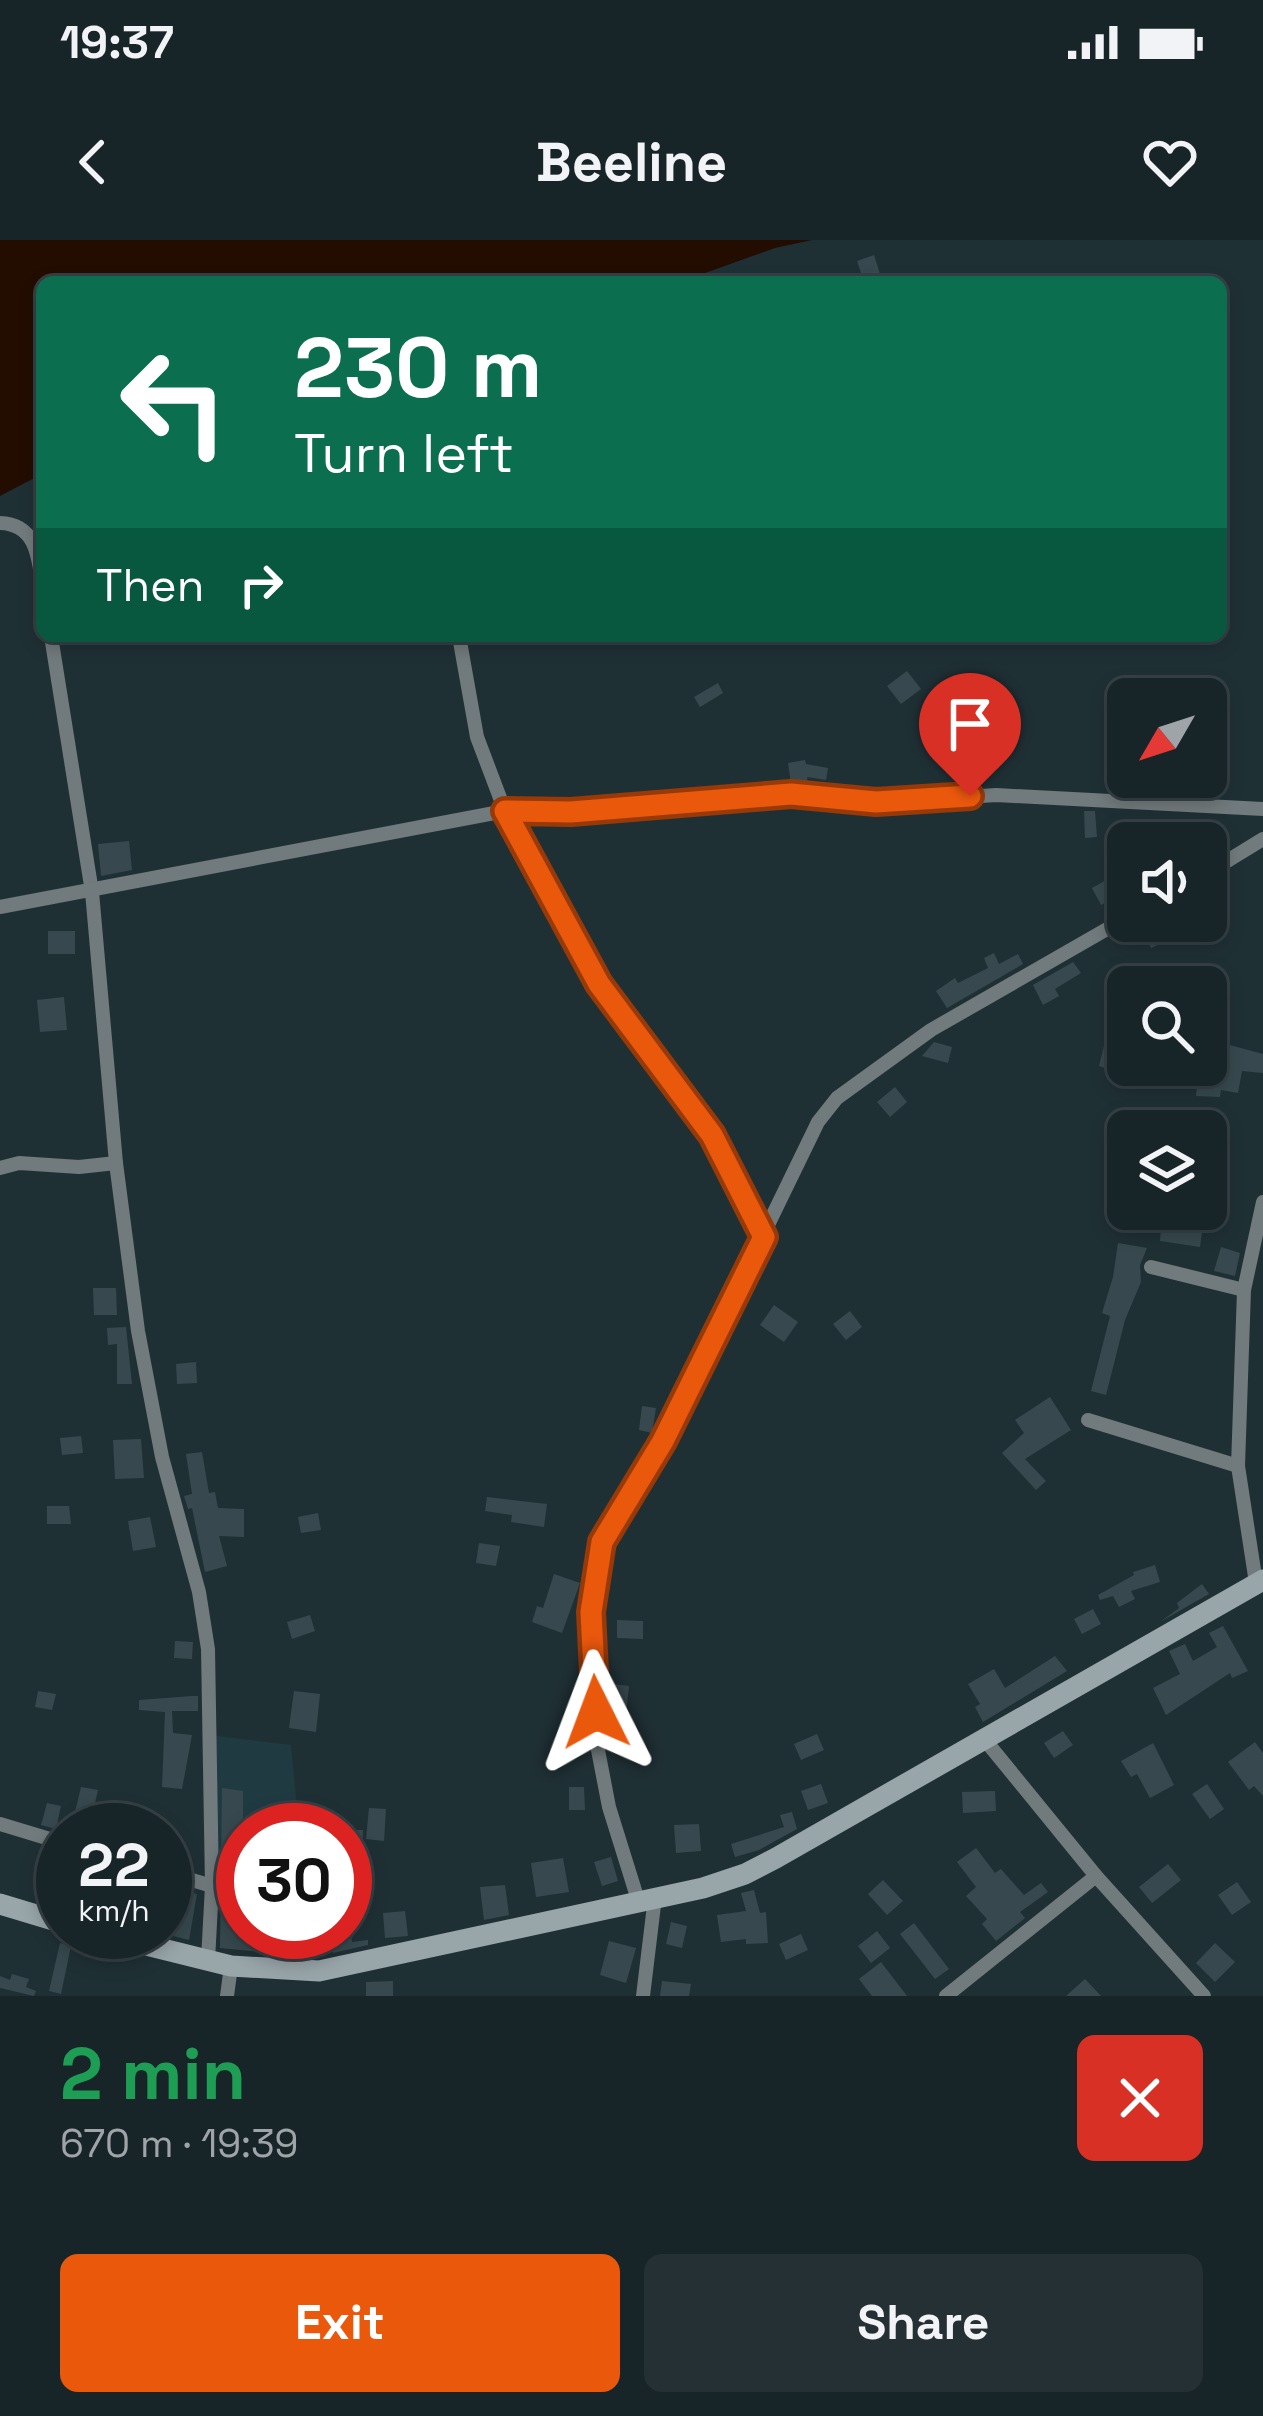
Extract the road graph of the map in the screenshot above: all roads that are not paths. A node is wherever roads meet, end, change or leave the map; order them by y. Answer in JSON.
{"nodes":[{"id":1,"x":0,"y":523,"type":"edge"},
{"id":2,"x":36,"y":546,"type":"edge"},
{"id":3,"x":52,"y":642,"type":"edge"},
{"id":4,"x":460,"y":642,"type":"edge"},
{"id":5,"x":1263,"y":809,"type":"edge"},
{"id":6,"x":505,"y":811,"type":"junction"},
{"id":7,"x":1263,"y":839,"type":"edge"},
{"id":8,"x":1227,"y":861,"type":"edge"},
{"id":9,"x":92,"y":892,"type":"junction"},
{"id":10,"x":0,"y":907,"type":"edge"},
{"id":11,"x":1107,"y":929,"type":"edge"},
{"id":12,"x":116,"y":1163,"type":"junction"},
{"id":13,"x":0,"y":1168,"type":"edge"},
{"id":14,"x":1263,"y":1202,"type":"edge"},
{"id":15,"x":764,"y":1237,"type":"junction"},
{"id":16,"x":1151,"y":1267,"type":"dead end"},
{"id":17,"x":1244,"y":1290,"type":"junction"},
{"id":18,"x":1088,"y":1420,"type":"dead end"},
{"id":19,"x":1238,"y":1466,"type":"junction"},
{"id":20,"x":1259,"y":1582,"type":"edge"},
{"id":21,"x":985,"y":1740,"type":"junction"},
{"id":22,"x":0,"y":1825,"type":"edge"},
{"id":23,"x":36,"y":1835,"type":"edge"},
{"id":24,"x":1096,"y":1876,"type":"junction"},
{"id":25,"x":192,"y":1880,"type":"edge"},
{"id":26,"x":212,"y":1886,"type":"junction"},
{"id":27,"x":646,"y":1899,"type":"junction"},
{"id":28,"x":0,"y":1904,"type":"edge"},
{"id":29,"x":36,"y":1915,"type":"edge"},
{"id":30,"x":192,"y":1956,"type":"edge"},
{"id":31,"x":208,"y":1960,"type":"junction"},
{"id":32,"x":231,"y":1966,"type":"junction"},
{"id":33,"x":227,"y":1996,"type":"edge"},
{"id":34,"x":644,"y":1996,"type":"edge"},
{"id":35,"x":946,"y":1996,"type":"edge"},
{"id":36,"x":1204,"y":1996,"type":"edge"}],
"edges":[{"from":1,"to":2,"type":"street"},
{"from":3,"to":9,"type":"street"},
{"from":4,"to":6,"type":"street"},
{"from":5,"to":6,"type":"street"},
{"from":6,"to":9,"type":"street"},
{"from":6,"to":15,"type":"street"},
{"from":7,"to":8,"type":"street"},
{"from":9,"to":10,"type":"street"},
{"from":9,"to":12,"type":"street"},
{"from":11,"to":15,"type":"street"},
{"from":12,"to":13,"type":"street"},
{"from":12,"to":26,"type":"street"},
{"from":14,"to":17,"type":"street"},
{"from":15,"to":27,"type":"street"},
{"from":16,"to":17,"type":"street"},
{"from":17,"to":19,"type":"street"},
{"from":18,"to":19,"type":"street"},
{"from":19,"to":20,"type":"street"},
{"from":20,"to":21,"type":"street"},
{"from":21,"to":24,"type":"street"},
{"from":21,"to":27,"type":"street"},
{"from":22,"to":23,"type":"street"},
{"from":24,"to":35,"type":"street"},
{"from":24,"to":36,"type":"street"},
{"from":25,"to":26,"type":"street"},
{"from":26,"to":31,"type":"street"},
{"from":27,"to":32,"type":"street"},
{"from":27,"to":34,"type":"street"},
{"from":28,"to":29,"type":"street"},
{"from":30,"to":31,"type":"street"},
{"from":31,"to":32,"type":"street"},
{"from":32,"to":33,"type":"street"}]}
